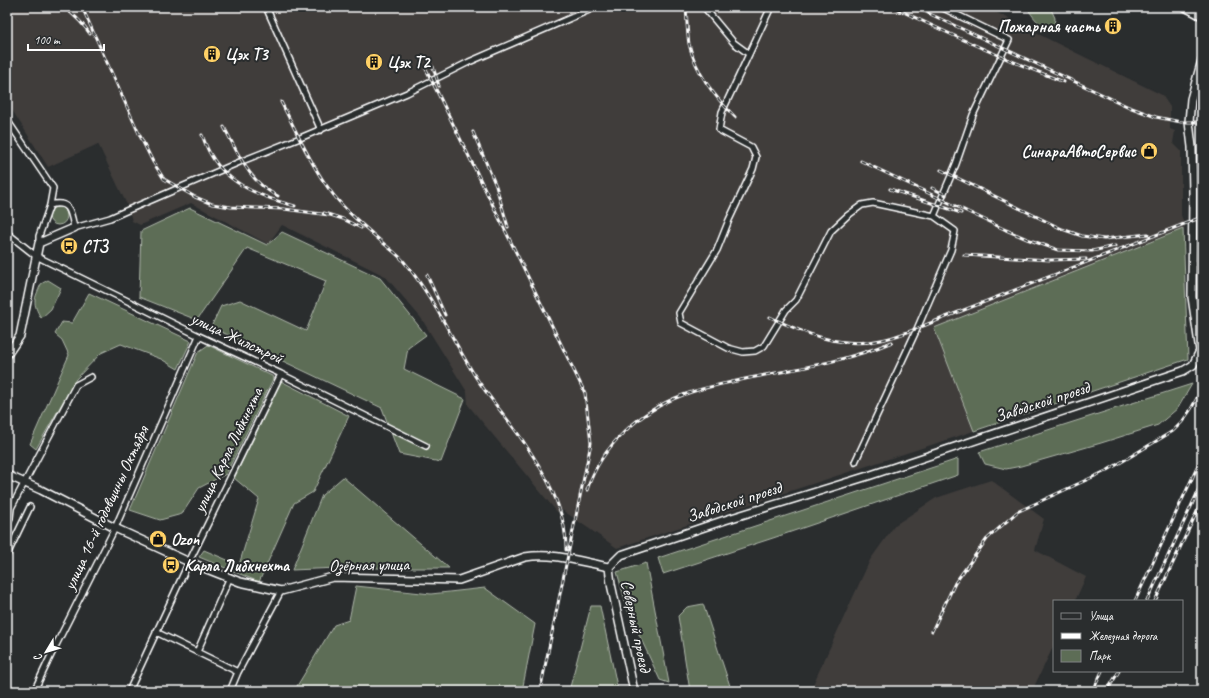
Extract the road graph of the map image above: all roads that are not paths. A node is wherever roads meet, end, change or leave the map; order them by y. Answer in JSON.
{"nodes":[{"id":1,"x":266,"y":7,"type":"edge"},
{"id":2,"x":596,"y":7,"type":"edge"},
{"id":3,"x":704,"y":7,"type":"edge"},
{"id":4,"x":771,"y":7,"type":"edge"},
{"id":5,"x":941,"y":7,"type":"edge"},
{"id":6,"x":1185,"y":7,"type":"edge"},
{"id":7,"x":1200,"y":13,"type":"edge"},
{"id":8,"x":749,"y":54,"type":"junction"},
{"id":9,"x":1202,"y":60,"type":"edge"},
{"id":10,"x":7,"y":120,"type":"edge"},
{"id":11,"x":321,"y":130,"type":"junction"},
{"id":12,"x":50,"y":205,"type":"junction"},
{"id":13,"x":934,"y":216,"type":"junction"},
{"id":14,"x":74,"y":228,"type":"junction"},
{"id":15,"x":7,"y":233,"type":"edge"},
{"id":16,"x":39,"y":243,"type":"junction"},
{"id":17,"x":36,"y":256,"type":"junction"},
{"id":18,"x":198,"y":336,"type":"junction"},
{"id":19,"x":7,"y":355,"type":"edge"},
{"id":20,"x":280,"y":374,"type":"junction"},
{"id":21,"x":91,"y":377,"type":"dead end"},
{"id":22,"x":426,"y":446,"type":"dead end"},
{"id":23,"x":856,"y":462,"type":"dead end"},
{"id":24,"x":7,"y":475,"type":"edge"},
{"id":25,"x":24,"y":483,"type":"junction"},
{"id":26,"x":30,"y":507,"type":"dead end"},
{"id":27,"x":9,"y":509,"type":"edge"},
{"id":28,"x":7,"y":523,"type":"edge"},
{"id":29,"x":115,"y":528,"type":"junction"},
{"id":30,"x":7,"y":554,"type":"edge"},
{"id":31,"x":189,"y":562,"type":"junction"},
{"id":32,"x":609,"y":567,"type":"junction"},
{"id":33,"x":230,"y":577,"type":"junction"},
{"id":34,"x":281,"y":591,"type":"junction"},
{"id":35,"x":156,"y":632,"type":"junction"},
{"id":36,"x":197,"y":652,"type":"junction"},
{"id":37,"x":238,"y":672,"type":"junction"},
{"id":38,"x":34,"y":691,"type":"edge"},
{"id":39,"x":128,"y":691,"type":"edge"},
{"id":40,"x":230,"y":691,"type":"edge"},
{"id":41,"x":634,"y":691,"type":"edge"}],
"edges":[{"from":1,"to":11,"type":"street"},
{"from":2,"to":11,"type":"street"},
{"from":3,"to":8,"type":"street"},
{"from":4,"to":8,"type":"street"},
{"from":5,"to":13,"type":"street"},
{"from":6,"to":7,"type":"street"},
{"from":8,"to":13,"type":"street"},
{"from":9,"to":32,"type":"street","name":"Заводской проезд"},
{"from":10,"to":12,"type":"street"},
{"from":11,"to":14,"type":"street"},
{"from":12,"to":14,"type":"street"},
{"from":12,"to":16,"type":"street"},
{"from":13,"to":23,"type":"street"},
{"from":14,"to":16,"type":"street"},
{"from":15,"to":17,"type":"street","name":"улица Жилстрой"},
{"from":16,"to":17,"type":"street"},
{"from":17,"to":18,"type":"street","name":"улица Жилстрой"},
{"from":17,"to":19,"type":"street"},
{"from":18,"to":20,"type":"street","name":"улица Жилстрой"},
{"from":18,"to":29,"type":"street","name":"улица 16-й годовщины Октября"},
{"from":20,"to":22,"type":"street","name":"улица Жилстрой"},
{"from":20,"to":31,"type":"street","name":"улица Карла Либкнехта"},
{"from":21,"to":25,"type":"street"},
{"from":24,"to":25,"type":"street","name":"Озёрная улица"},
{"from":25,"to":27,"type":"street"},
{"from":25,"to":29,"type":"street","name":"Озёрная улица"},
{"from":26,"to":30,"type":"street"},
{"from":27,"to":28,"type":"street"},
{"from":29,"to":31,"type":"street","name":"Озёрная улица"},
{"from":29,"to":38,"type":"street","name":"улица 16-й годовщины Октября"},
{"from":31,"to":33,"type":"street","name":"Озёрная улица"},
{"from":31,"to":35,"type":"street","name":"улица Карла Либкнехта"},
{"from":32,"to":34,"type":"street","name":"Озёрная улица"},
{"from":32,"to":41,"type":"street","name":"Северный проезд"},
{"from":33,"to":34,"type":"street","name":"Озёрная улица"},
{"from":33,"to":36,"type":"street"},
{"from":34,"to":37,"type":"street"},
{"from":35,"to":36,"type":"street"},
{"from":35,"to":39,"type":"street","name":"улица Карла Либкнехта"},
{"from":36,"to":37,"type":"street"},
{"from":37,"to":40,"type":"street"}]}
